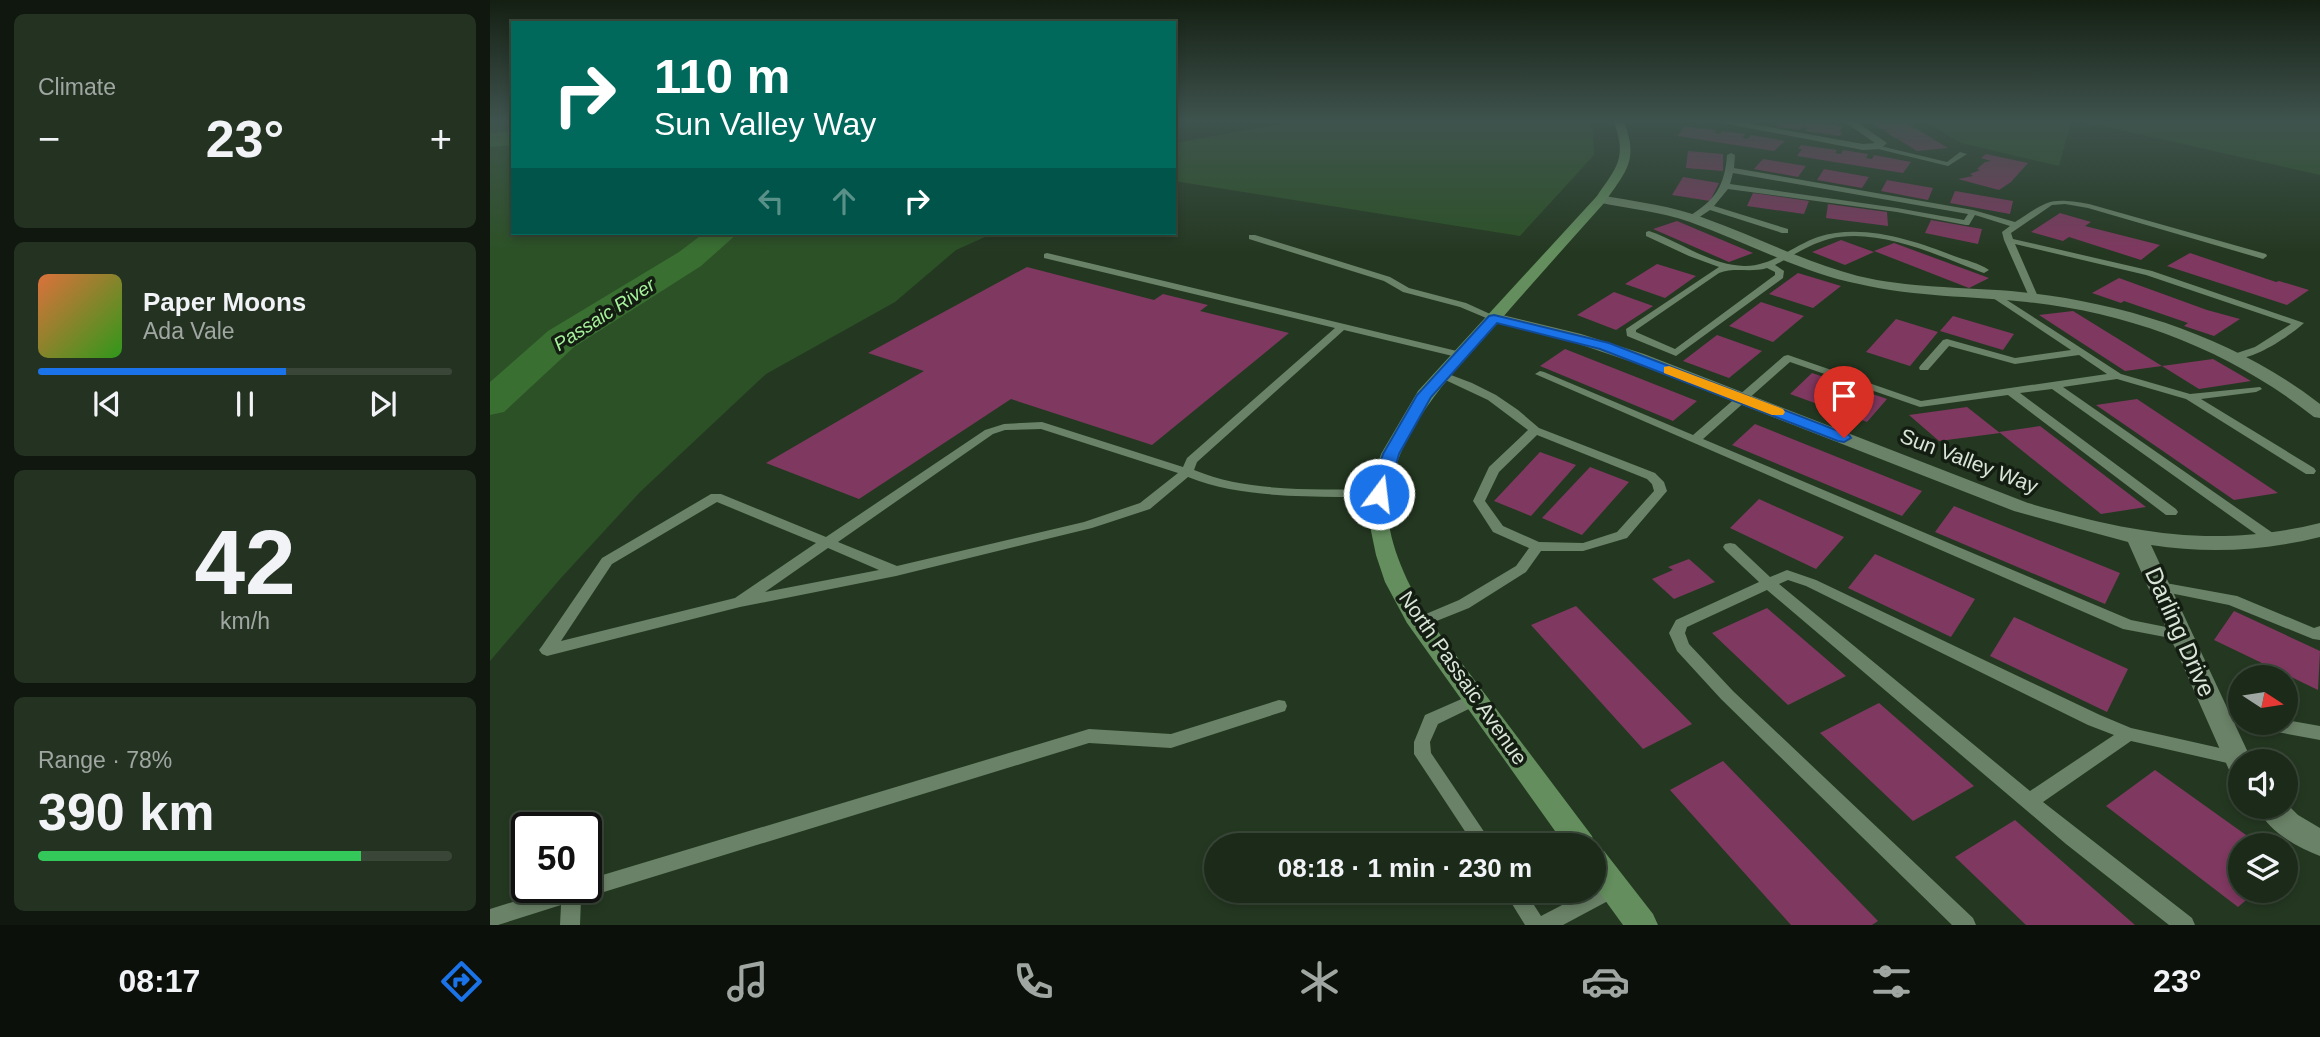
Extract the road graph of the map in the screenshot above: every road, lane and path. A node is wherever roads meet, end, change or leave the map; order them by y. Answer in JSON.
{"nodes":[{"id":1,"x":1623,"y":165,"type":"edge"},
{"id":2,"x":1731,"y":165,"type":"edge"},
{"id":3,"x":1731,"y":170,"type":"junction"},
{"id":4,"x":1726,"y":186,"type":"junction"},
{"id":5,"x":1601,"y":199,"type":"junction"},
{"id":6,"x":1712,"y":208,"type":"junction"},
{"id":7,"x":1973,"y":212,"type":"junction"},
{"id":8,"x":1692,"y":218,"type":"junction"},
{"id":9,"x":2015,"y":225,"type":"junction"},
{"id":10,"x":1785,"y":231,"type":"dead end"},
{"id":11,"x":1648,"y":233,"type":"dead end"},
{"id":12,"x":1252,"y":237,"type":"dead end"},
{"id":13,"x":2008,"y":240,"type":"junction"},
{"id":14,"x":1785,"y":254,"type":"junction"},
{"id":15,"x":1047,"y":256,"type":"dead end"},
{"id":16,"x":2263,"y":256,"type":"dead end"},
{"id":17,"x":1769,"y":265,"type":"junction"},
{"id":18,"x":1728,"y":267,"type":"junction"},
{"id":19,"x":1984,"y":270,"type":"dead end"},
{"id":20,"x":1996,"y":296,"type":"junction"},
{"id":21,"x":2034,"y":299,"type":"junction"},
{"id":22,"x":1494,"y":318,"type":"junction"},
{"id":23,"x":1342,"y":327,"type":"junction"},
{"id":24,"x":1656,"y":345,"type":"junction"},
{"id":25,"x":2080,"y":352,"type":"junction"},
{"id":26,"x":1461,"y":355,"type":"junction"},
{"id":27,"x":2235,"y":357,"type":"junction"},
{"id":28,"x":1638,"y":358,"type":"junction"},
{"id":29,"x":1924,"y":368,"type":"dead end"},
{"id":30,"x":1540,"y":374,"type":"dead end"},
{"id":31,"x":1443,"y":375,"type":"junction"},
{"id":32,"x":2117,"y":376,"type":"junction"},
{"id":33,"x":2055,"y":386,"type":"junction"},
{"id":34,"x":2256,"y":389,"type":"dead end"},
{"id":35,"x":2011,"y":392,"type":"junction"},
{"id":36,"x":2190,"y":397,"type":"junction"},
{"id":37,"x":1742,"y":398,"type":"junction"},
{"id":38,"x":2320,"y":412,"type":"edge"},
{"id":39,"x":1535,"y":430,"type":"junction"},
{"id":40,"x":1696,"y":439,"type":"junction"},
{"id":41,"x":2310,"y":471,"type":"dead end"},
{"id":42,"x":1187,"y":472,"type":"junction"},
{"id":43,"x":1379,"y":494,"type":"junction"},
{"id":44,"x":2171,"y":512,"type":"dead end"},
{"id":45,"x":2320,"y":530,"type":"edge"},
{"id":46,"x":2137,"y":538,"type":"junction"},
{"id":47,"x":2275,"y":541,"type":"junction"},
{"id":48,"x":826,"y":543,"type":"junction"},
{"id":49,"x":1537,"y":546,"type":"junction"},
{"id":50,"x":1730,"y":547,"type":"dead end"},
{"id":51,"x":896,"y":571,"type":"junction"},
{"id":52,"x":1767,"y":582,"type":"junction"},
{"id":53,"x":2160,"y":586,"type":"junction"},
{"id":54,"x":740,"y":602,"type":"junction"},
{"id":55,"x":1419,"y":623,"type":"junction"},
{"id":56,"x":2320,"y":631,"type":"edge"},
{"id":57,"x":2181,"y":635,"type":"junction"},
{"id":58,"x":1473,"y":700,"type":"junction"},
{"id":59,"x":1279,"y":706,"type":"dead end"},
{"id":60,"x":2228,"y":716,"type":"edge"},
{"id":61,"x":2298,"y":729,"type":"edge"},
{"id":62,"x":2320,"y":733,"type":"edge"},
{"id":63,"x":2129,"y":734,"type":"junction"},
{"id":64,"x":2228,"y":759,"type":"edge"},
{"id":65,"x":2030,"y":801,"type":"junction"},
{"id":66,"x":2283,"y":819,"type":"edge"},
{"id":67,"x":1475,"y":833,"type":"edge"},
{"id":68,"x":1573,"y":833,"type":"edge"},
{"id":69,"x":2320,"y":843,"type":"edge"},
{"id":70,"x":1606,"y":877,"type":"edge"},
{"id":71,"x":602,"y":884,"type":"edge"},
{"id":72,"x":1614,"y":888,"type":"junction"},
{"id":73,"x":539,"y":903,"type":"edge"},
{"id":74,"x":571,"y":903,"type":"edge"},
{"id":75,"x":1522,"y":903,"type":"edge"},
{"id":76,"x":490,"y":918,"type":"edge"},
{"id":77,"x":570,"y":925,"type":"edge"},
{"id":78,"x":1536,"y":925,"type":"edge"},
{"id":79,"x":1543,"y":925,"type":"edge"},
{"id":80,"x":1642,"y":925,"type":"edge"},
{"id":81,"x":1966,"y":925,"type":"edge"},
{"id":82,"x":2185,"y":925,"type":"edge"}],
"edges":[{"from":1,"to":5,"type":"main road","name":"North Passaic Avenue"},
{"from":2,"to":3,"type":"lane"},
{"from":3,"to":4,"type":"lane"},
{"from":3,"to":7,"type":"lane"},
{"from":4,"to":6,"type":"lane"},
{"from":4,"to":7,"type":"lane"},
{"from":5,"to":8,"type":"street"},
{"from":5,"to":22,"type":"main road","name":"North Passaic Avenue"},
{"from":6,"to":8,"type":"lane"},
{"from":6,"to":10,"type":"lane"},
{"from":7,"to":9,"type":"lane"},
{"from":8,"to":14,"type":"street"},
{"from":9,"to":13,"type":"lane"},
{"from":9,"to":16,"type":"lane"},
{"from":11,"to":18,"type":"lane"},
{"from":12,"to":22,"type":"lane"},
{"from":13,"to":21,"type":"lane"},
{"from":13,"to":27,"type":"lane"},
{"from":14,"to":17,"type":"lane"},
{"from":14,"to":19,"type":"lane"},
{"from":14,"to":20,"type":"street"},
{"from":15,"to":23,"type":"lane"},
{"from":17,"to":18,"type":"lane"},
{"from":17,"to":24,"type":"lane"},
{"from":18,"to":24,"type":"lane"},
{"from":20,"to":21,"type":"street"},
{"from":20,"to":25,"type":"lane"},
{"from":21,"to":27,"type":"street"},
{"from":22,"to":26,"type":"main road","name":"North Passaic Avenue"},
{"from":22,"to":28,"type":"street","name":"Sun Valley Way"},
{"from":23,"to":26,"type":"lane"},
{"from":23,"to":42,"type":"lane"},
{"from":24,"to":28,"type":"lane"},
{"from":25,"to":29,"type":"lane"},
{"from":25,"to":32,"type":"lane"},
{"from":26,"to":31,"type":"main road","name":"North Passaic Avenue"},
{"from":27,"to":38,"type":"street"},
{"from":28,"to":37,"type":"street","name":"Sun Valley Way"},
{"from":30,"to":40,"type":"lane"},
{"from":31,"to":39,"type":"lane"},
{"from":31,"to":43,"type":"main road","name":"North Passaic Avenue"},
{"from":32,"to":33,"type":"lane"},
{"from":32,"to":36,"type":"lane"},
{"from":33,"to":35,"type":"lane"},
{"from":33,"to":47,"type":"lane"},
{"from":34,"to":36,"type":"lane"},
{"from":35,"to":37,"type":"lane"},
{"from":35,"to":44,"type":"lane"},
{"from":36,"to":41,"type":"lane"},
{"from":37,"to":40,"type":"lane"},
{"from":37,"to":46,"type":"street","name":"Sun Valley Way"},
{"from":39,"to":49,"type":"lane"},
{"from":39,"to":49,"type":"lane"},
{"from":40,"to":57,"type":"lane"},
{"from":42,"to":43,"type":"lane"},
{"from":42,"to":48,"type":"lane"},
{"from":42,"to":51,"type":"lane"},
{"from":43,"to":55,"type":"main road","name":"North Passaic Avenue"},
{"from":45,"to":47,"type":"street","name":"Sun Valley Way"},
{"from":46,"to":47,"type":"street","name":"Sun Valley Way"},
{"from":46,"to":53,"type":"street","name":"Darling Drive"},
{"from":48,"to":51,"type":"lane"},
{"from":48,"to":54,"type":"lane"},
{"from":48,"to":54,"type":"lane"},
{"from":49,"to":55,"type":"lane"},
{"from":50,"to":52,"type":"lane"},
{"from":51,"to":54,"type":"lane"},
{"from":52,"to":63,"type":"lane"},
{"from":52,"to":65,"type":"lane"},
{"from":52,"to":81,"type":"lane"},
{"from":53,"to":56,"type":"lane"},
{"from":53,"to":57,"type":"street","name":"Darling Drive"},
{"from":55,"to":58,"type":"main road","name":"North Passaic Avenue"},
{"from":57,"to":60,"type":"street","name":"Darling Drive"},
{"from":58,"to":67,"type":"lane"},
{"from":58,"to":68,"type":"main road","name":"North Passaic Avenue"},
{"from":59,"to":71,"type":"lane"},
{"from":61,"to":62,"type":"lane"},
{"from":63,"to":64,"type":"lane"},
{"from":63,"to":65,"type":"lane"},
{"from":65,"to":82,"type":"lane"},
{"from":66,"to":69,"type":"street"},
{"from":70,"to":72,"type":"main road"},
{"from":72,"to":79,"type":"lane"},
{"from":72,"to":80,"type":"main road"},
{"from":73,"to":76,"type":"lane"},
{"from":74,"to":77,"type":"lane"},
{"from":75,"to":78,"type":"lane"}]}
